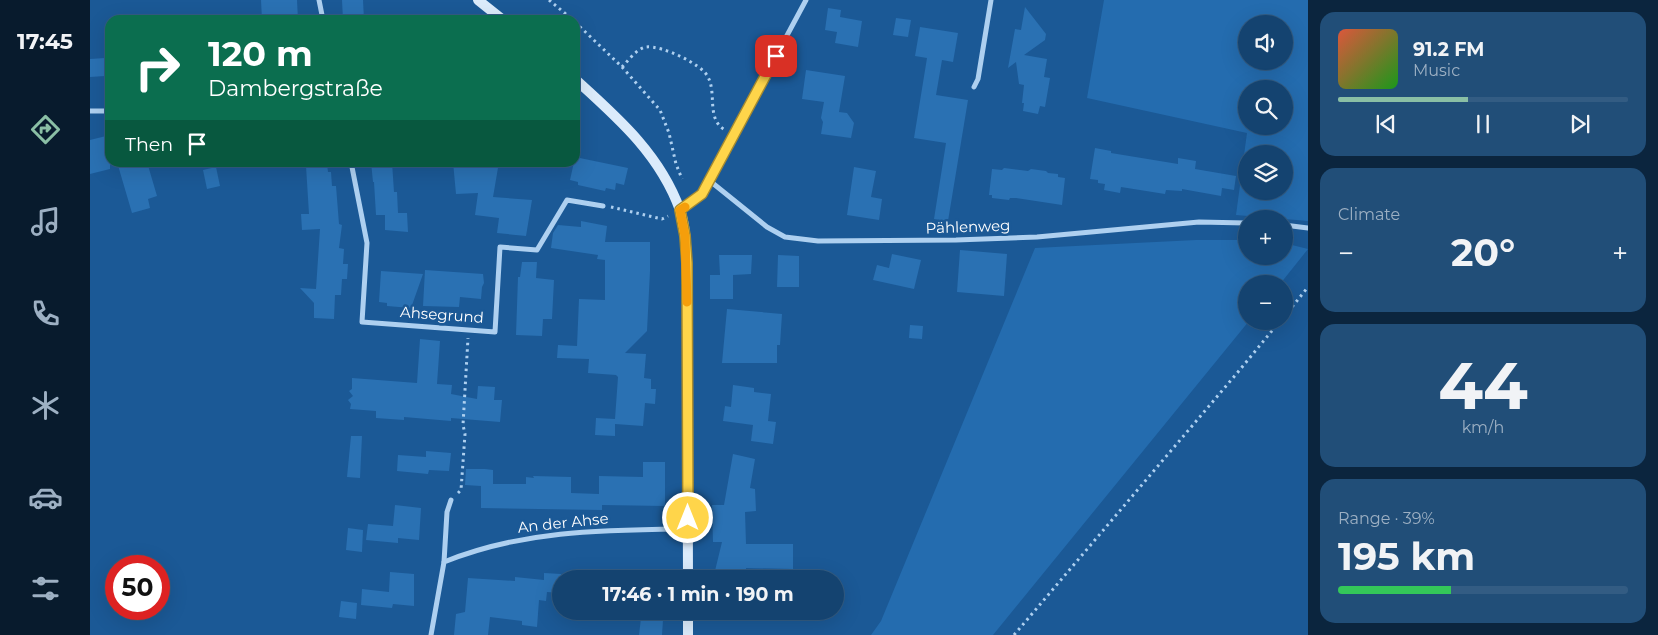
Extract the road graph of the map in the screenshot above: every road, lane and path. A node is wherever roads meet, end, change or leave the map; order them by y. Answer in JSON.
{"nodes":[{"id":1,"x":319,"y":0,"type":"edge"},
{"id":2,"x":478,"y":0,"type":"edge"},
{"id":3,"x":549,"y":0,"type":"edge"},
{"id":4,"x":806,"y":0,"type":"edge"},
{"id":5,"x":991,"y":0,"type":"edge"},
{"id":6,"x":322,"y":15,"type":"edge"},
{"id":7,"x":497,"y":15,"type":"edge"},
{"id":8,"x":567,"y":15,"type":"edge"},
{"id":9,"x":580,"y":27,"type":"edge"},
{"id":10,"x":622,"y":66,"type":"junction"},
{"id":11,"x":580,"y":83,"type":"edge"},
{"id":12,"x":974,"y":87,"type":"dead end"},
{"id":13,"x":90,"y":110,"type":"edge"},
{"id":14,"x":105,"y":111,"type":"edge"},
{"id":15,"x":732,"y":134,"type":"junction"},
{"id":16,"x":352,"y":167,"type":"edge"},
{"id":17,"x":710,"y":181,"type":"junction"},
{"id":18,"x":692,"y":203,"type":"junction"},
{"id":19,"x":603,"y":206,"type":"joint"},
{"id":20,"x":680,"y":210,"type":"junction"},
{"id":21,"x":1238,"y":223,"type":"edge"},
{"id":22,"x":1293,"y":226,"type":"edge"},
{"id":23,"x":1308,"y":228,"type":"edge"},
{"id":24,"x":1308,"y":287,"type":"edge"},
{"id":25,"x":1293,"y":305,"type":"edge"},
{"id":26,"x":468,"y":330,"type":"junction"},
{"id":27,"x":1273,"y":330,"type":"edge"},
{"id":28,"x":451,"y":500,"type":"joint"},
{"id":29,"x":688,"y":529,"type":"junction"},
{"id":30,"x":444,"y":562,"type":"junction"},
{"id":31,"x":688,"y":570,"type":"edge"},
{"id":32,"x":688,"y":620,"type":"edge"},
{"id":33,"x":431,"y":635,"type":"edge"},
{"id":34,"x":688,"y":635,"type":"edge"},
{"id":35,"x":1014,"y":635,"type":"edge"}],
"edges":[{"from":1,"to":6,"type":"street"},
{"from":2,"to":7,"type":"main road"},
{"from":3,"to":8,"type":"path"},
{"from":4,"to":15,"type":"street"},
{"from":5,"to":12,"type":"street"},
{"from":9,"to":10,"type":"path"},
{"from":10,"to":15,"type":"path"},
{"from":10,"to":18,"type":"path"},
{"from":11,"to":20,"type":"main road"},
{"from":13,"to":14,"type":"street"},
{"from":15,"to":17,"type":"street"},
{"from":16,"to":26,"type":"street","name":"Ahsegrund"},
{"from":17,"to":18,"type":"street"},
{"from":17,"to":21,"type":"street","name":"Pählenweg"},
{"from":18,"to":20,"type":"street"},
{"from":19,"to":20,"type":"path"},
{"from":19,"to":26,"type":"street","name":"Ahsegrund"},
{"from":20,"to":29,"type":"main road"},
{"from":22,"to":23,"type":"street"},
{"from":24,"to":25,"type":"path"},
{"from":26,"to":28,"type":"path"},
{"from":27,"to":35,"type":"path"},
{"from":28,"to":30,"type":"street"},
{"from":29,"to":30,"type":"street","name":"An der Ahse"},
{"from":29,"to":31,"type":"main road"},
{"from":30,"to":33,"type":"street"},
{"from":32,"to":34,"type":"main road"}]}
